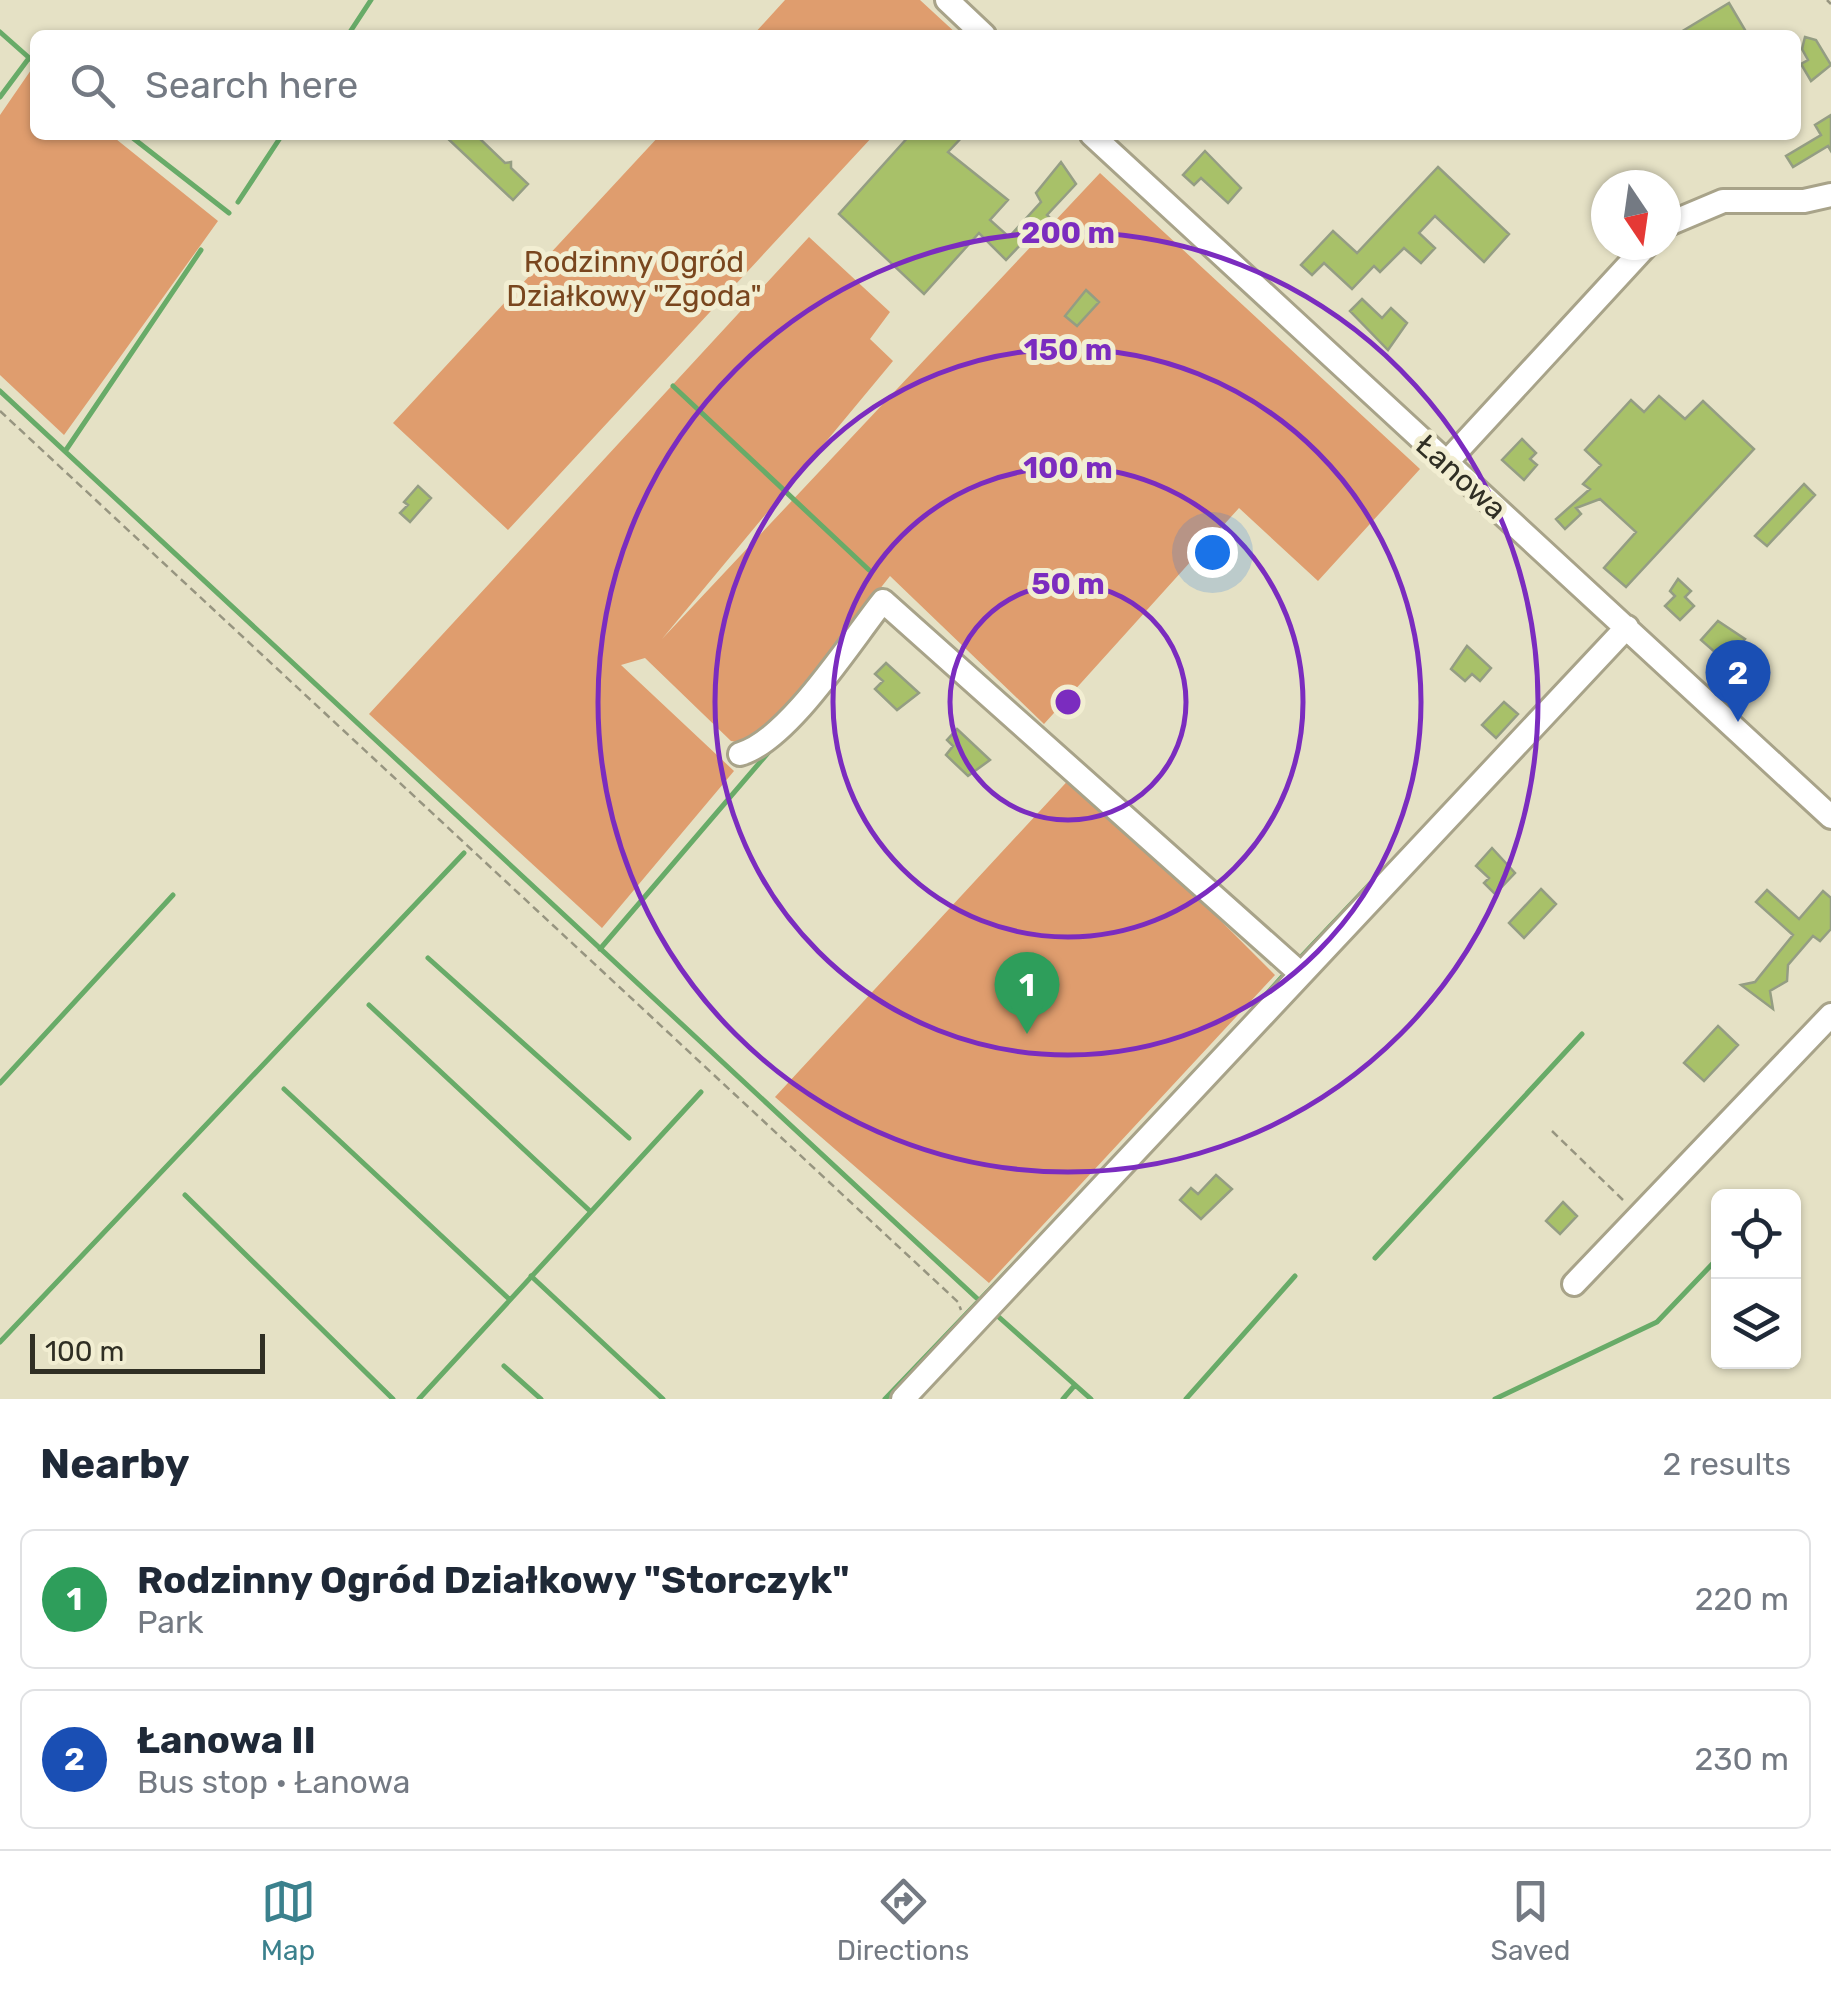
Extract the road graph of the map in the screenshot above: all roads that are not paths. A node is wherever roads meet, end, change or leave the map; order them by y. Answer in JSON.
{"nodes":[{"id":1,"x":947,"y":0,"type":"edge"},
{"id":2,"x":979,"y":30,"type":"edge"},
{"id":3,"x":1097,"y":140,"type":"edge"},
{"id":4,"x":1831,"y":195,"type":"edge"},
{"id":5,"x":1681,"y":219,"type":"edge"},
{"id":6,"x":1634,"y":260,"type":"edge"},
{"id":7,"x":1446,"y":463,"type":"junction"},
{"id":8,"x":1627,"y":626,"type":"junction"},
{"id":9,"x":740,"y":754,"type":"dead end"},
{"id":10,"x":1831,"y":817,"type":"edge"},
{"id":11,"x":1301,"y":974,"type":"junction"},
{"id":12,"x":1831,"y":1015,"type":"edge"},
{"id":13,"x":1574,"y":1284,"type":"dead end"},
{"id":14,"x":903,"y":1399,"type":"edge"}],
"edges":[{"from":1,"to":2,"type":"street"},
{"from":3,"to":7,"type":"street","name":"Łanowa"},
{"from":4,"to":5,"type":"street"},
{"from":6,"to":7,"type":"street"},
{"from":7,"to":8,"type":"street","name":"Łanowa"},
{"from":8,"to":10,"type":"street","name":"Łanowa"},
{"from":8,"to":11,"type":"street"},
{"from":9,"to":11,"type":"street"},
{"from":11,"to":14,"type":"street"},
{"from":12,"to":13,"type":"street"}]}
